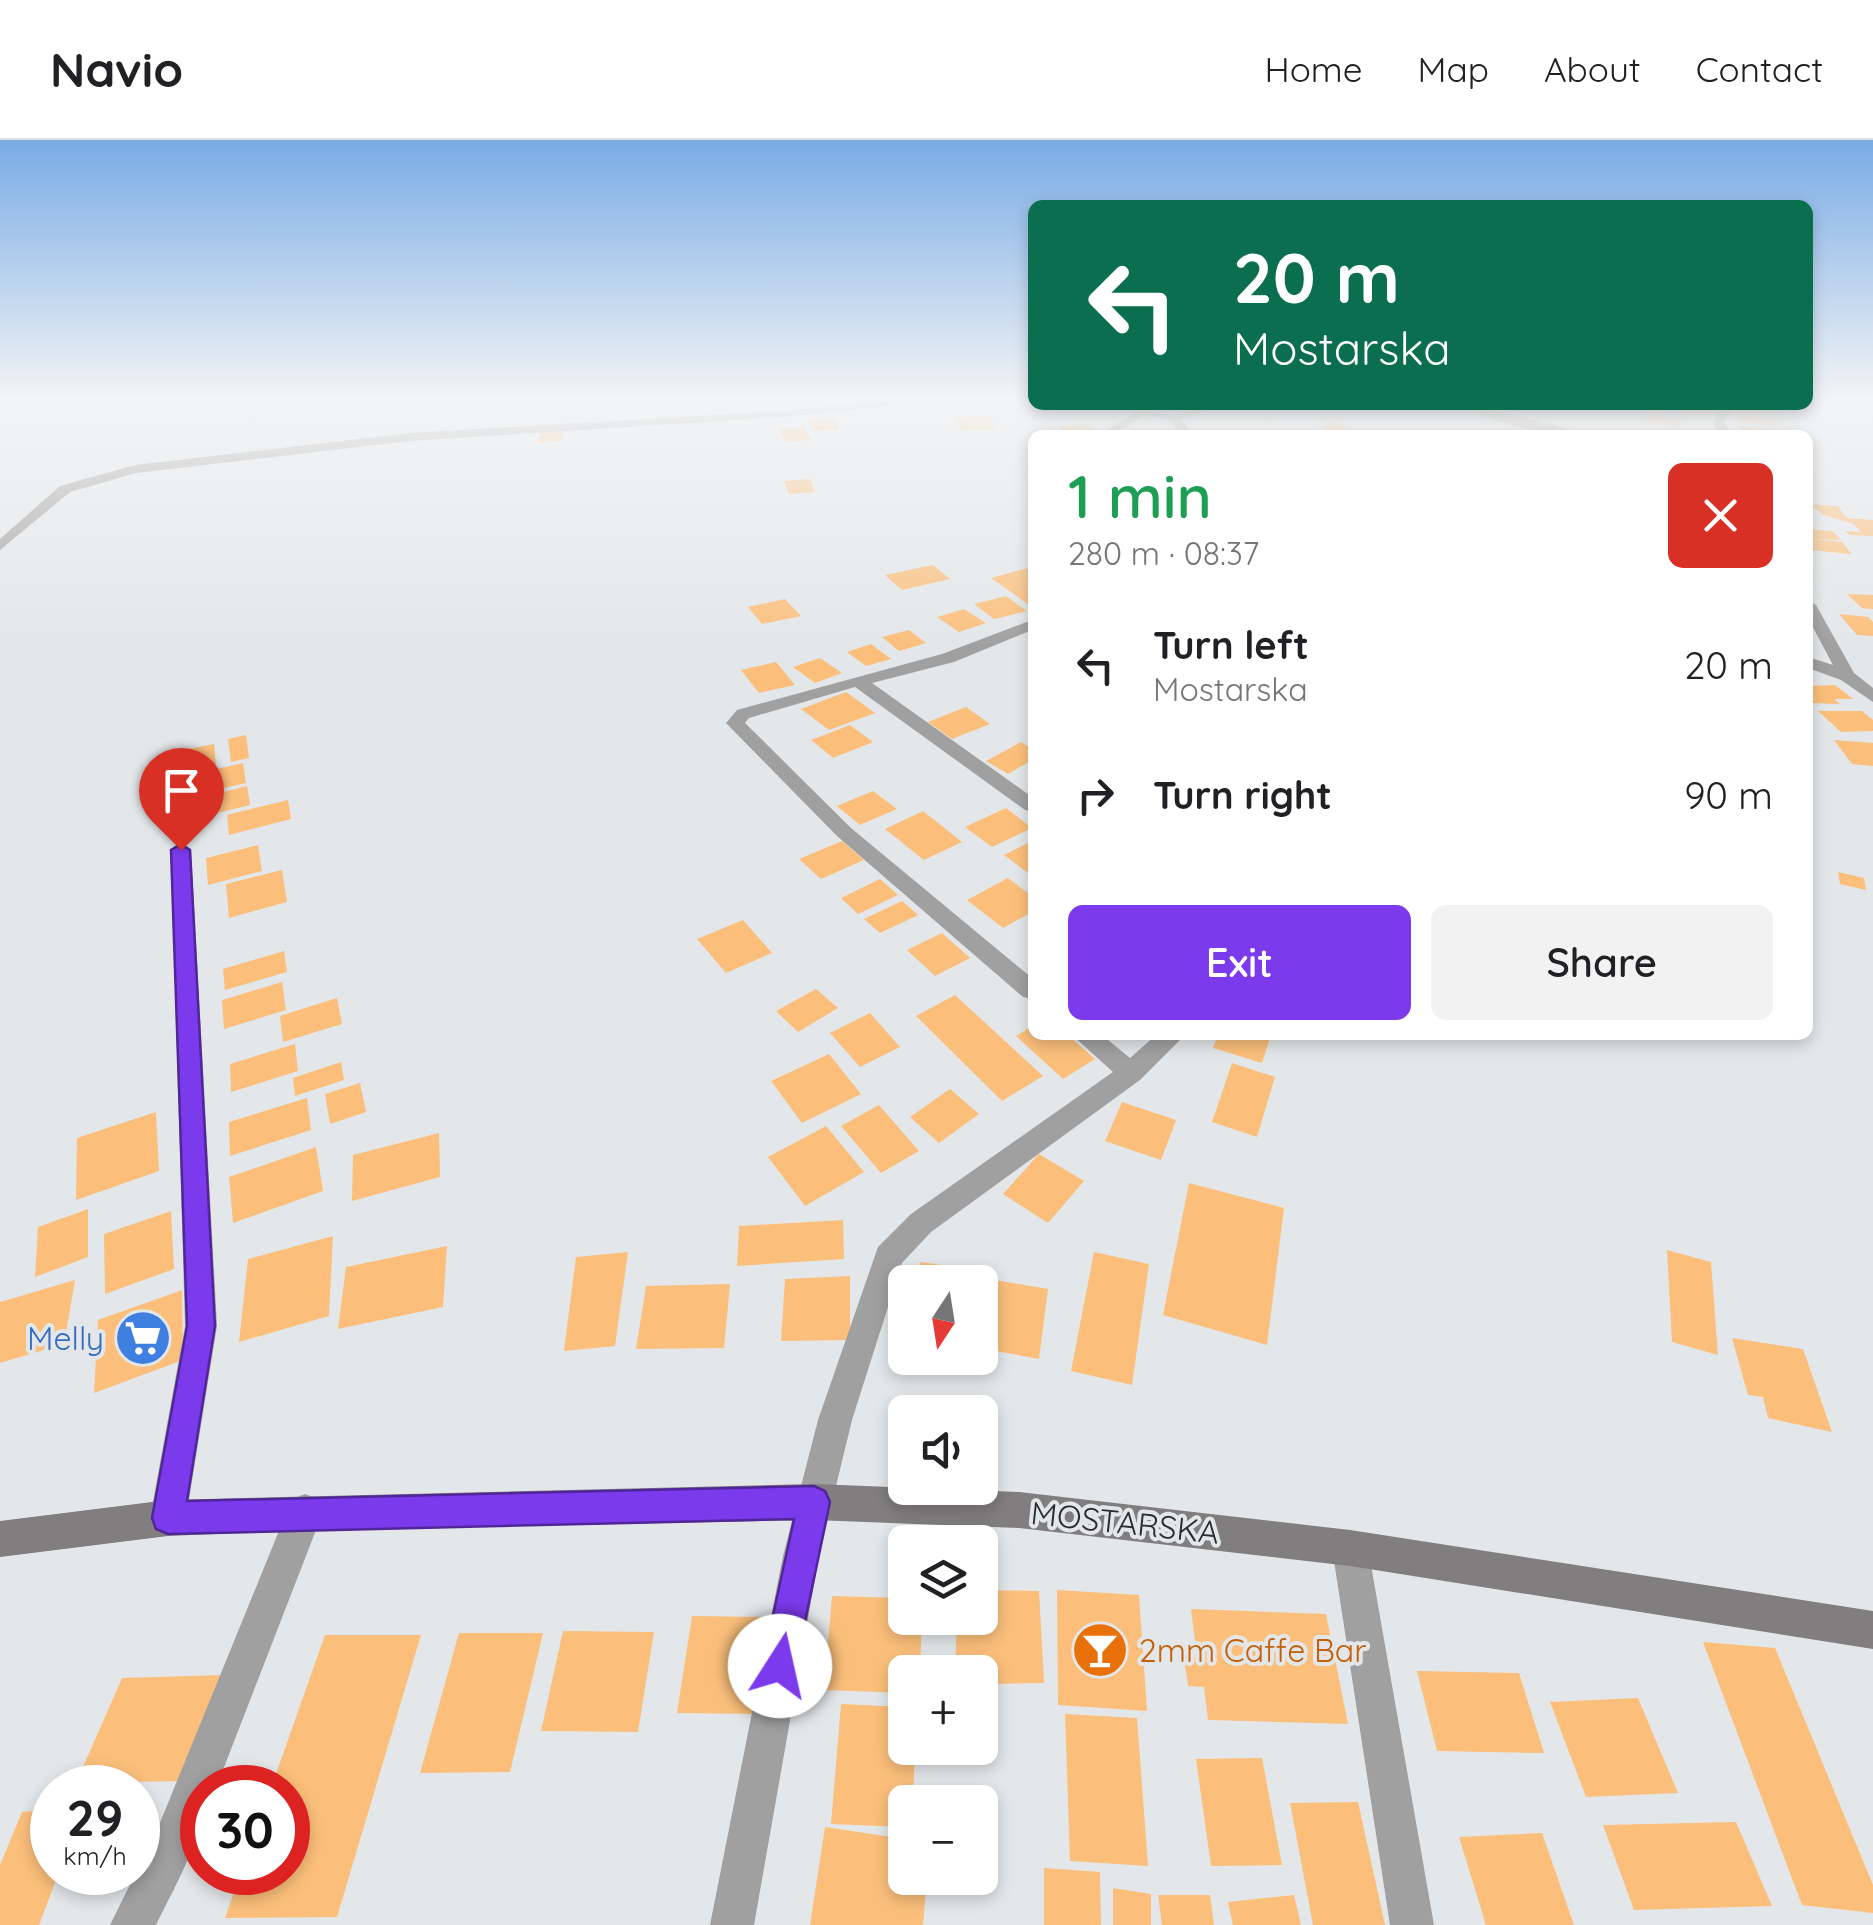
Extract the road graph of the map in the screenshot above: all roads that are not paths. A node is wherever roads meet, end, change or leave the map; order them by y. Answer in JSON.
{"nodes":[{"id":1,"x":97,"y":480,"type":"edge"},
{"id":2,"x":0,"y":546,"type":"edge"},
{"id":3,"x":1813,"y":614,"type":"edge"},
{"id":4,"x":1028,"y":628,"type":"edge"},
{"id":5,"x":1813,"y":664,"type":"edge"},
{"id":6,"x":1847,"y":676,"type":"junction"},
{"id":7,"x":858,"y":681,"type":"junction"},
{"id":8,"x":1873,"y":697,"type":"edge"},
{"id":9,"x":1028,"y":803,"type":"edge"},
{"id":10,"x":181,"y":850,"type":"dead end"},
{"id":11,"x":1028,"y":987,"type":"edge"},
{"id":12,"x":1092,"y":1040,"type":"edge"},
{"id":13,"x":1167,"y":1040,"type":"edge"},
{"id":14,"x":1131,"y":1073,"type":"junction"},
{"id":15,"x":814,"y":1502,"type":"junction"},
{"id":16,"x":305,"y":1512,"type":"junction"},
{"id":17,"x":168,"y":1518,"type":"junction"},
{"id":18,"x":0,"y":1538,"type":"edge"},
{"id":19,"x":1350,"y":1548,"type":"junction"},
{"id":20,"x":1873,"y":1630,"type":"edge"},
{"id":21,"x":132,"y":1925,"type":"edge"},
{"id":22,"x":732,"y":1925,"type":"edge"},
{"id":23,"x":1412,"y":1925,"type":"edge"}],
"edges":[{"from":1,"to":2,"type":"street"},
{"from":3,"to":6,"type":"street"},
{"from":4,"to":7,"type":"street"},
{"from":5,"to":6,"type":"street"},
{"from":6,"to":8,"type":"street"},
{"from":7,"to":9,"type":"street"},
{"from":7,"to":11,"type":"street"},
{"from":10,"to":17,"type":"street"},
{"from":12,"to":14,"type":"street"},
{"from":13,"to":14,"type":"street"},
{"from":14,"to":15,"type":"street"},
{"from":15,"to":16,"type":"main road","name":"MOSTARSKA"},
{"from":15,"to":19,"type":"main road","name":"MOSTARSKA"},
{"from":15,"to":22,"type":"street"},
{"from":16,"to":17,"type":"main road","name":"MOSTARSKA"},
{"from":16,"to":21,"type":"street"},
{"from":17,"to":18,"type":"main road","name":"MOSTARSKA"},
{"from":19,"to":20,"type":"main road","name":"MOSTARSKA"},
{"from":19,"to":23,"type":"street"}]}
